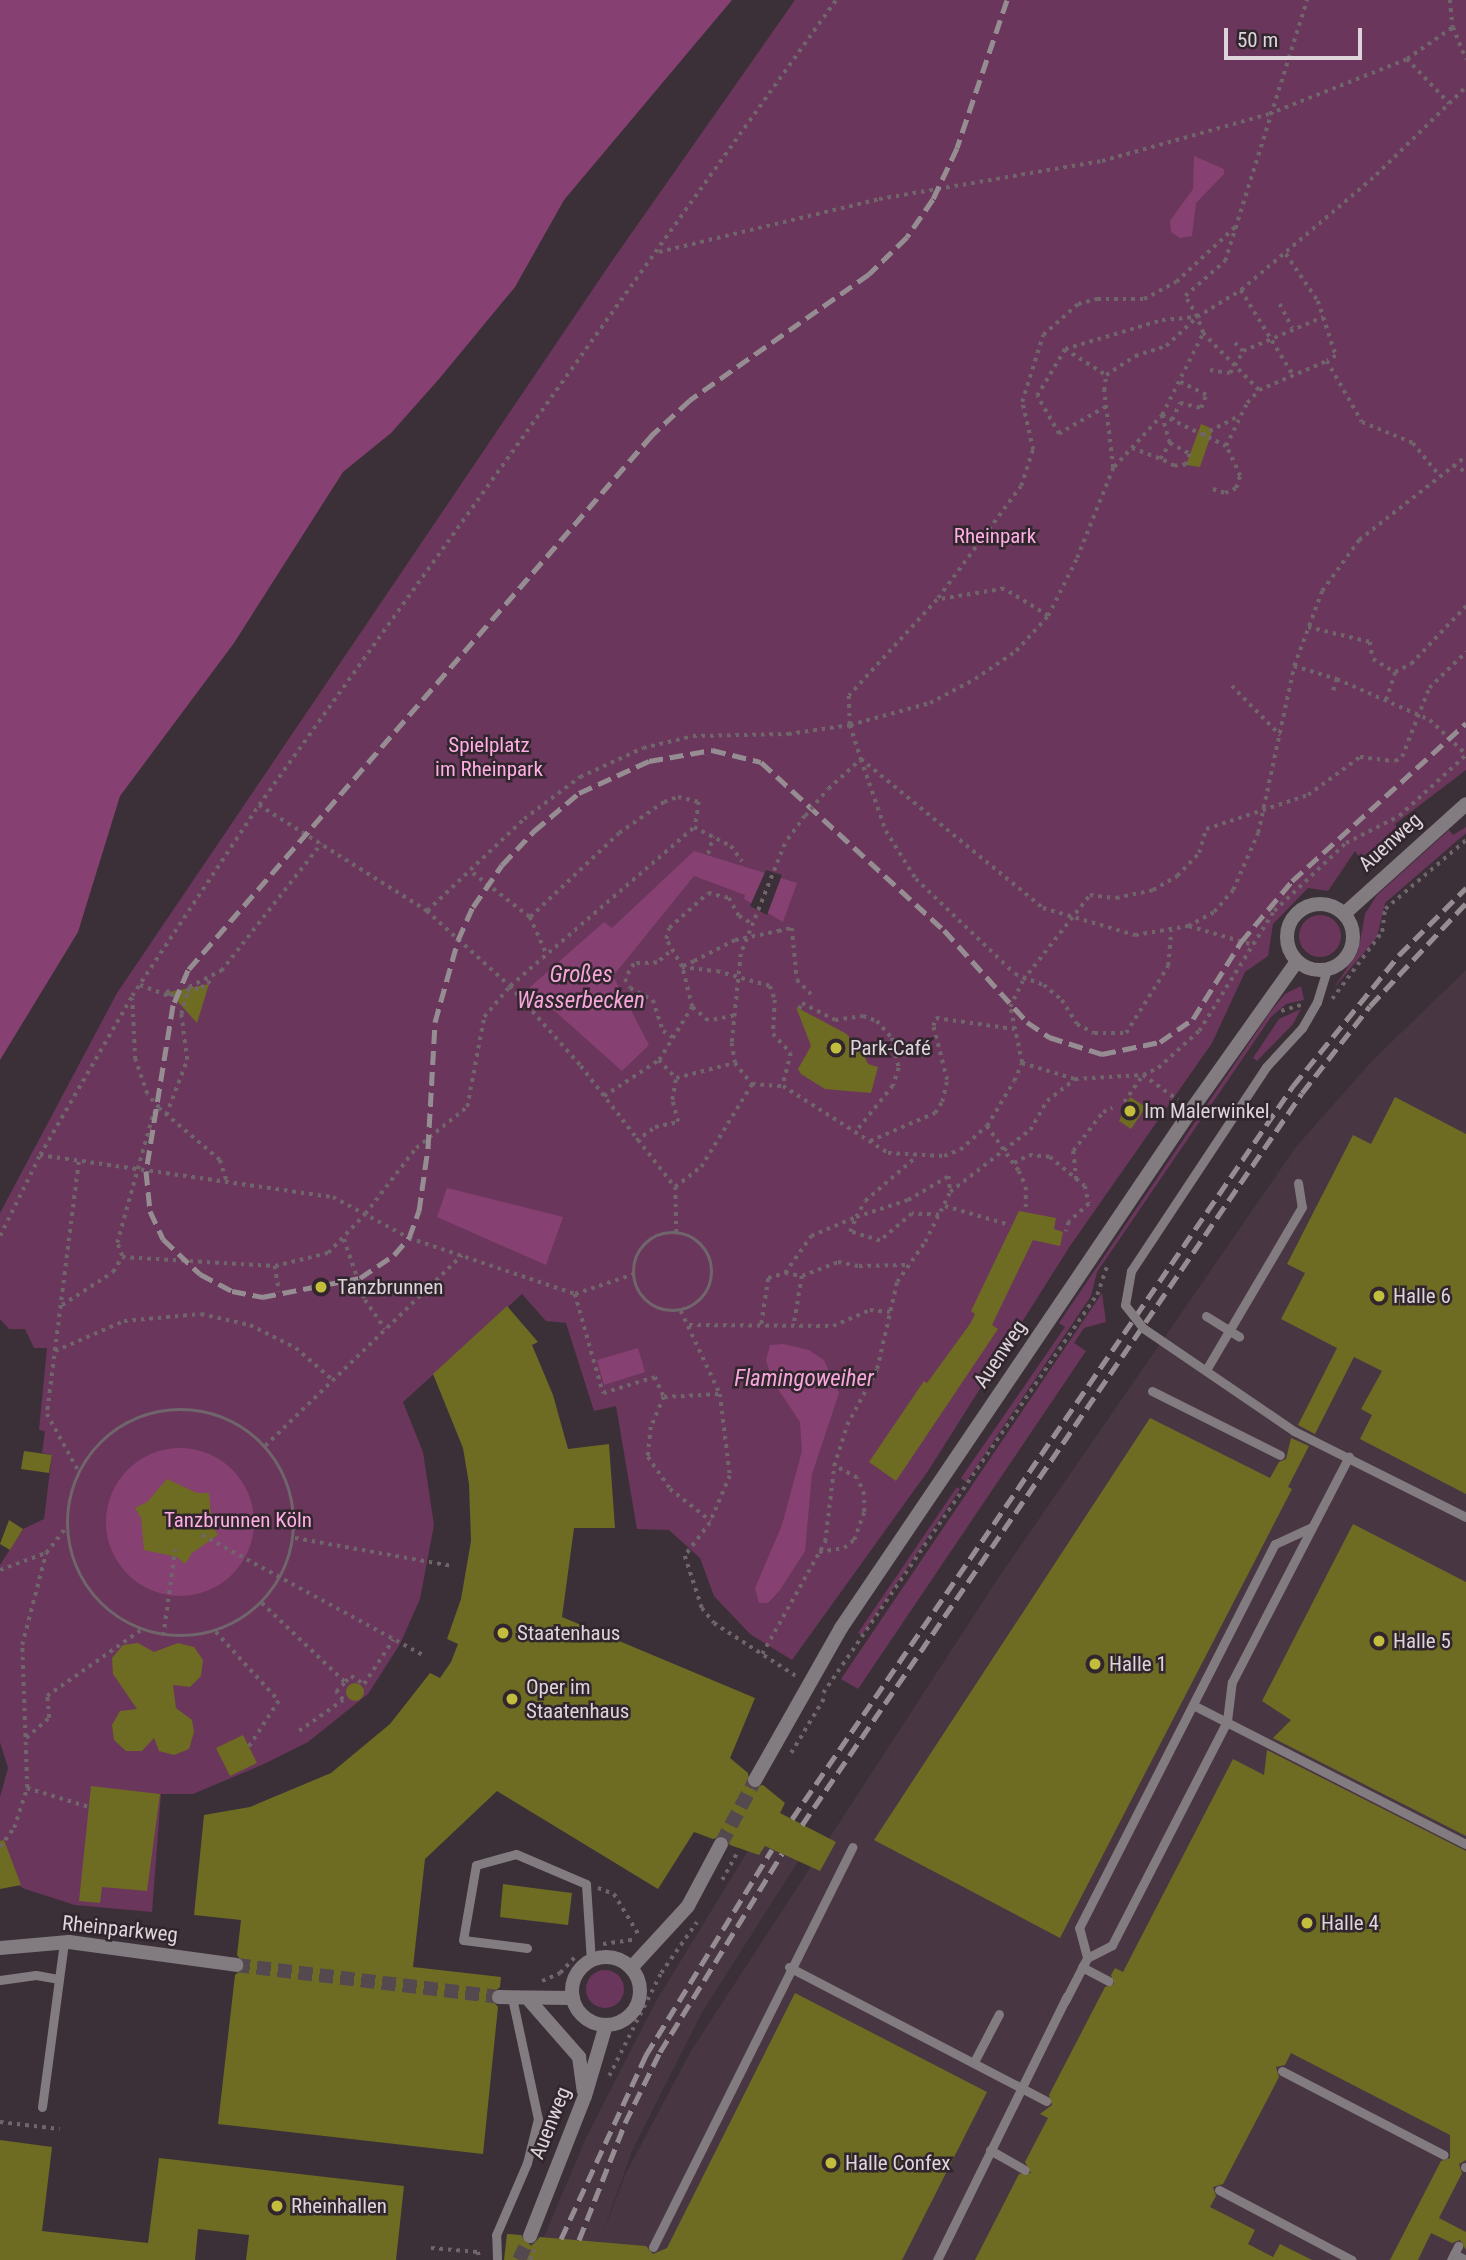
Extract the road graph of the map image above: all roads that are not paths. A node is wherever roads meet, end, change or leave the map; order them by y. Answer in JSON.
{"nodes":[{"id":1,"x":1466,"y":804,"type":"edge"},
{"id":2,"x":1344,"y":914,"type":"junction"},
{"id":3,"x":1297,"y":961,"type":"junction"},
{"id":4,"x":1327,"y":970,"type":"junction"},
{"id":5,"x":1298,"y":1183,"type":"dead end"},
{"id":6,"x":1206,"y":1316,"type":"dead end"},
{"id":7,"x":1239,"y":1337,"type":"dead end"},
{"id":8,"x":1206,"y":1370,"type":"junction"},
{"id":9,"x":1152,"y":1391,"type":"dead end"},
{"id":10,"x":1280,"y":1455,"type":"dead end"},
{"id":11,"x":1349,"y":1456,"type":"junction"},
{"id":12,"x":1466,"y":1516,"type":"edge"},
{"id":13,"x":1312,"y":1527,"type":"junction"},
{"id":14,"x":1233,"y":1682,"type":"junction"},
{"id":15,"x":1193,"y":1705,"type":"junction"},
{"id":16,"x":1227,"y":1721,"type":"junction"},
{"id":17,"x":755,"y":1780,"type":"tunnel mouth"},
{"id":18,"x":721,"y":1844,"type":"tunnel mouth"},
{"id":19,"x":1466,"y":1844,"type":"edge"},
{"id":20,"x":852,"y":1847,"type":"dead end"},
{"id":21,"x":64,"y":1942,"type":"junction"},
{"id":22,"x":0,"y":1948,"type":"edge"},
{"id":23,"x":527,"y":1948,"type":"dead end"},
{"id":24,"x":1087,"y":1957,"type":"junction"},
{"id":25,"x":591,"y":1961,"type":"junction"},
{"id":26,"x":236,"y":1965,"type":"tunnel mouth"},
{"id":27,"x":789,"y":1967,"type":"junction"},
{"id":28,"x":1082,"y":1967,"type":"junction"},
{"id":29,"x":631,"y":1968,"type":"junction"},
{"id":30,"x":58,"y":1979,"type":"junction"},
{"id":31,"x":0,"y":1980,"type":"edge"},
{"id":32,"x":1108,"y":1981,"type":"dead end"},
{"id":33,"x":505,"y":1997,"type":"joint"},
{"id":34,"x":573,"y":1998,"type":"junction"},
{"id":35,"x":529,"y":2000,"type":"junction"},
{"id":36,"x":999,"y":2014,"type":"dead end"},
{"id":37,"x":606,"y":2025,"type":"junction"},
{"id":38,"x":974,"y":2062,"type":"junction"},
{"id":39,"x":1282,"y":2071,"type":"dead end"},
{"id":40,"x":1020,"y":2087,"type":"junction"},
{"id":41,"x":585,"y":2096,"type":"junction"},
{"id":42,"x":1046,"y":2101,"type":"dead end"},
{"id":43,"x":42,"y":2107,"type":"dead end"},
{"id":44,"x":990,"y":2150,"type":"junction"},
{"id":45,"x":1444,"y":2154,"type":"dead end"},
{"id":46,"x":1027,"y":2171,"type":"dead end"},
{"id":47,"x":1219,"y":2190,"type":"dead end"},
{"id":48,"x":533,"y":2239,"type":"tunnel mouth"},
{"id":49,"x":653,"y":2247,"type":"dead end"},
{"id":50,"x":1455,"y":2253,"type":"edge"},
{"id":51,"x":497,"y":2259,"type":"edge"},
{"id":52,"x":937,"y":2260,"type":"edge"},
{"id":53,"x":1352,"y":2260,"type":"edge"},
{"id":54,"x":1466,"y":2260,"type":"edge"}],
"edges":[{"from":1,"to":2,"type":"street","name":"Auenweg"},
{"from":2,"to":3,"type":"street"},
{"from":2,"to":4,"type":"street"},
{"from":3,"to":4,"type":"street"},
{"from":3,"to":17,"type":"street","name":"Auenweg"},
{"from":4,"to":8,"type":"lane","bridge":true},
{"from":5,"to":8,"type":"lane","bridge":true},
{"from":6,"to":7,"type":"lane"},
{"from":8,"to":11,"type":"lane","bridge":true},
{"from":9,"to":10,"type":"lane"},
{"from":11,"to":12,"type":"lane","bridge":true},
{"from":11,"to":14,"type":"lane","bridge":true},
{"from":12,"to":13,"type":"lane"},
{"from":13,"to":14,"type":"lane"},
{"from":13,"to":15,"type":"lane"},
{"from":14,"to":16,"type":"lane"},
{"from":14,"to":44,"type":"lane","bridge":true},
{"from":15,"to":16,"type":"lane"},
{"from":15,"to":24,"type":"lane"},
{"from":16,"to":19,"type":"lane"},
{"from":16,"to":24,"type":"lane"},
{"from":18,"to":29,"type":"street"},
{"from":20,"to":27,"type":"lane"},
{"from":21,"to":22,"type":"street","name":"Rheinparkweg"},
{"from":21,"to":26,"type":"street","name":"Rheinparkweg"},
{"from":21,"to":30,"type":"lane"},
{"from":23,"to":25,"type":"lane"},
{"from":24,"to":28,"type":"lane"},
{"from":25,"to":29,"type":"street"},
{"from":25,"to":34,"type":"street"},
{"from":27,"to":38,"type":"lane"},
{"from":27,"to":49,"type":"lane"},
{"from":28,"to":32,"type":"lane"},
{"from":28,"to":40,"type":"lane"},
{"from":29,"to":37,"type":"street"},
{"from":30,"to":31,"type":"lane"},
{"from":30,"to":43,"type":"lane"},
{"from":33,"to":35,"type":"street"},
{"from":33,"to":51,"type":"lane"},
{"from":34,"to":35,"type":"street"},
{"from":34,"to":37,"type":"street"},
{"from":35,"to":41,"type":"street"},
{"from":36,"to":38,"type":"lane"},
{"from":37,"to":41,"type":"street","name":"Auenweg"},
{"from":38,"to":40,"type":"lane"},
{"from":39,"to":45,"type":"lane"},
{"from":40,"to":42,"type":"lane"},
{"from":40,"to":44,"type":"lane"},
{"from":41,"to":48,"type":"street","name":"Auenweg"},
{"from":44,"to":46,"type":"lane","bridge":true},
{"from":44,"to":52,"type":"lane","bridge":true},
{"from":47,"to":53,"type":"lane"},
{"from":50,"to":54,"type":"lane"}]}
